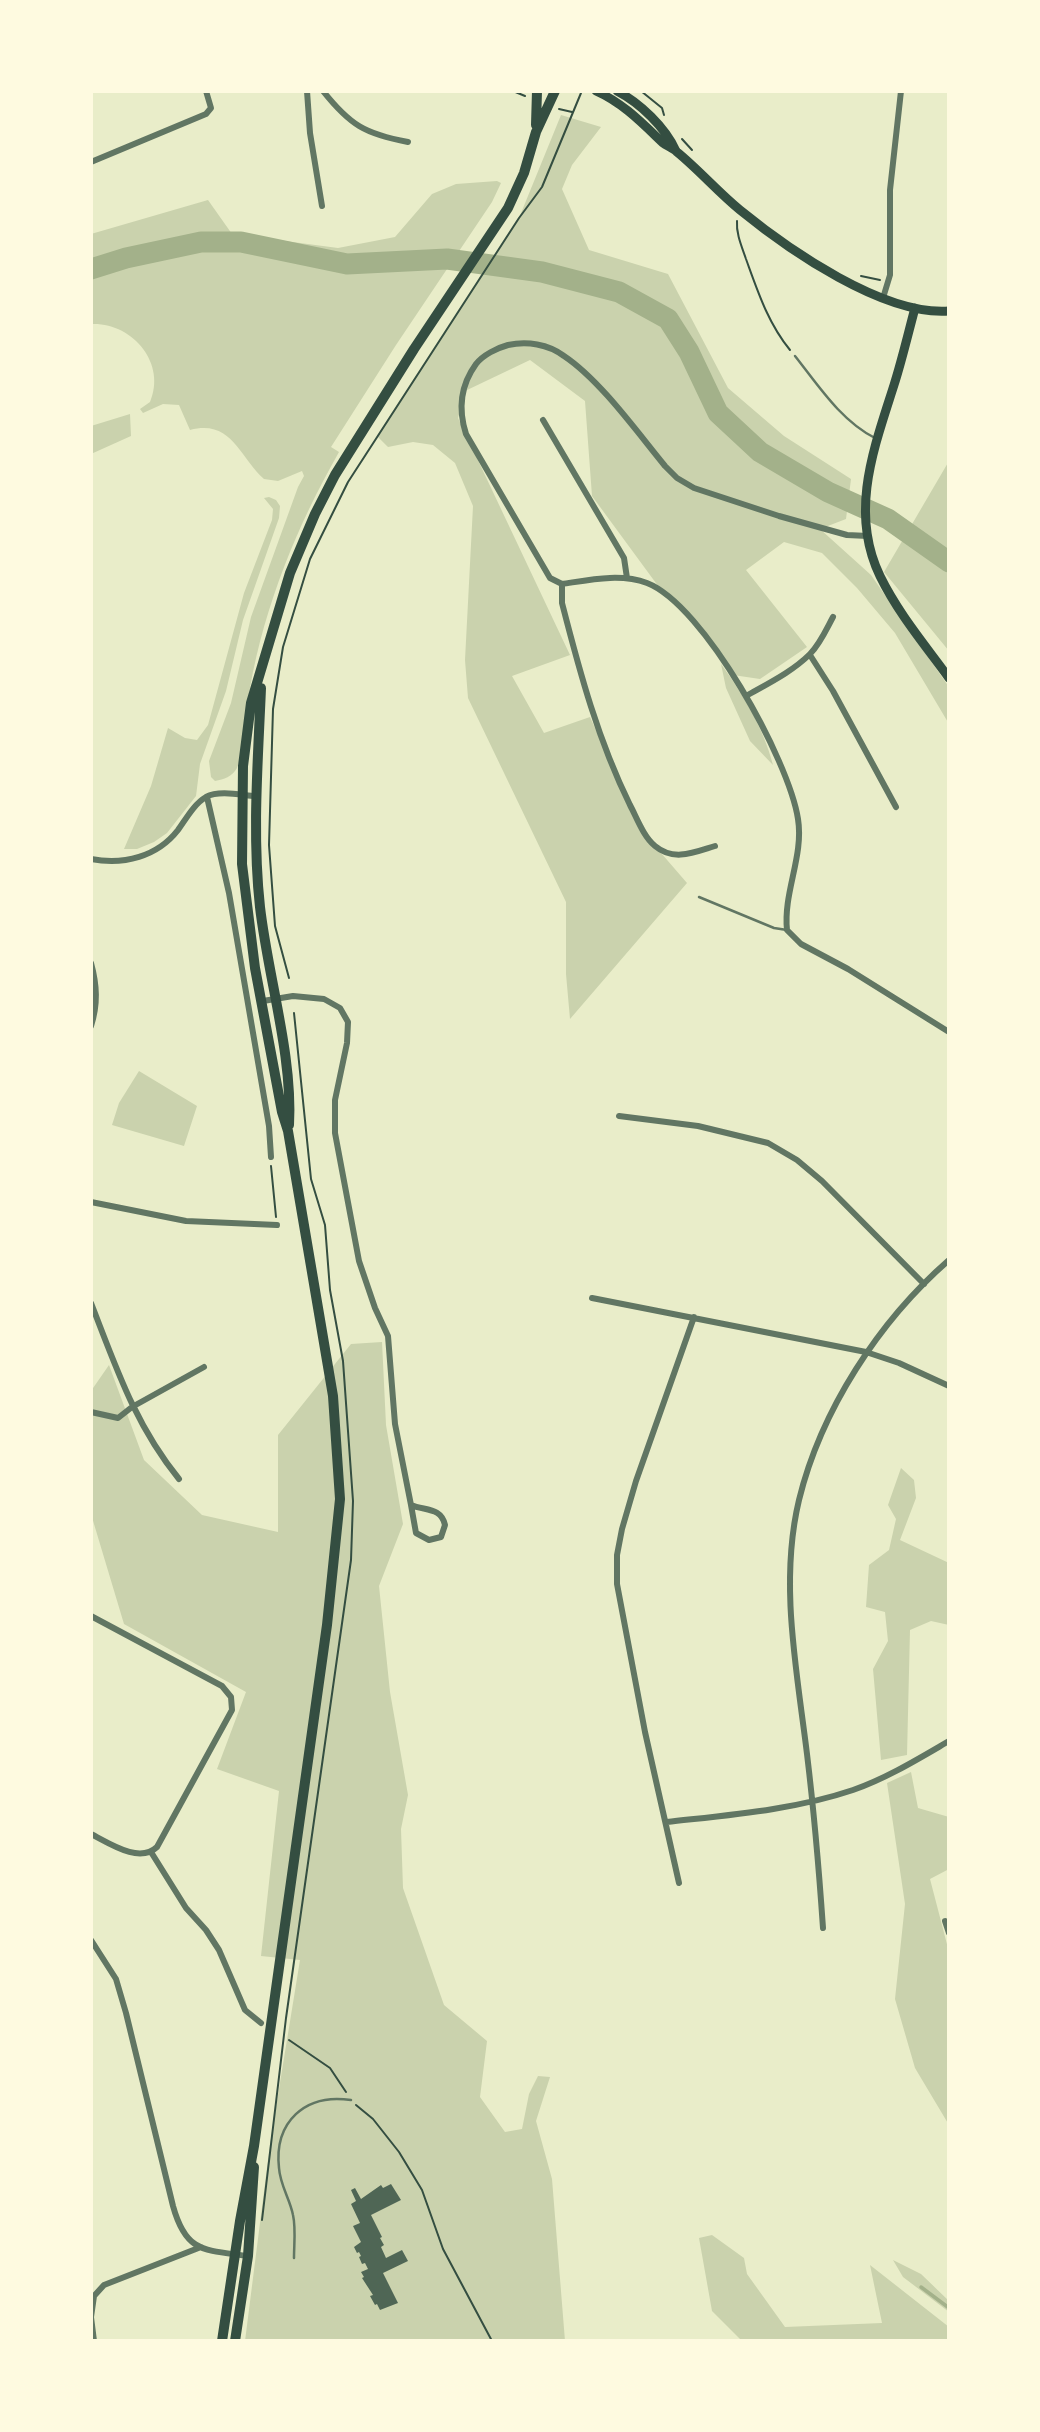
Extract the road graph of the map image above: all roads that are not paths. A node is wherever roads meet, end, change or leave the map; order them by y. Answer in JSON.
{"nodes":[{"id":1,"x":206,"y":91,"type":"edge"},
{"id":2,"x":307,"y":91,"type":"edge"},
{"id":3,"x":323,"y":91,"type":"edge"},
{"id":4,"x":555,"y":91,"type":"edge"},
{"id":5,"x":596,"y":91,"type":"edge"},
{"id":6,"x":617,"y":91,"type":"edge"},
{"id":7,"x":901,"y":91,"type":"edge"},
{"id":8,"x":533,"y":94,"type":"edge"},
{"id":9,"x":536,"y":132,"type":"junction"},
{"id":10,"x":408,"y":142,"type":"dead end"},
{"id":11,"x":676,"y":151,"type":"junction"},
{"id":12,"x":91,"y":162,"type":"edge"},
{"id":13,"x":322,"y":206,"type":"dead end"},
{"id":14,"x":883,"y":298,"type":"junction"},
{"id":15,"x":915,"y":308,"type":"junction"},
{"id":16,"x":949,"y":311,"type":"edge"},
{"id":17,"x":795,"y":356,"type":"road end"},
{"id":18,"x":543,"y":420,"type":"dead end"},
{"id":19,"x":876,"y":439,"type":"junction"},
{"id":20,"x":868,"y":536,"type":"junction"},
{"id":21,"x":627,"y":578,"type":"junction"},
{"id":22,"x":562,"y":584,"type":"junction"},
{"id":23,"x":833,"y":617,"type":"dead end"},
{"id":24,"x":810,"y":655,"type":"junction"},
{"id":25,"x":261,"y":673,"type":"junction"},
{"id":26,"x":949,"y":678,"type":"edge"},
{"id":27,"x":746,"y":696,"type":"junction"},
{"id":28,"x":241,"y":795,"type":"junction"},
{"id":29,"x":255,"y":796,"type":"junction"},
{"id":30,"x":207,"y":797,"type":"junction"},
{"id":31,"x":896,"y":807,"type":"dead end"},
{"id":32,"x":715,"y":846,"type":"dead end"},
{"id":33,"x":91,"y":859,"type":"edge"},
{"id":34,"x":699,"y":897,"type":"dead end"},
{"id":35,"x":788,"y":930,"type":"junction"},
{"id":36,"x":91,"y":963,"type":"edge"},
{"id":37,"x":275,"y":999,"type":"junction"},
{"id":38,"x":262,"y":1001,"type":"junction"},
{"id":39,"x":91,"y":1026,"type":"edge"},
{"id":40,"x":949,"y":1032,"type":"edge"},
{"id":41,"x":619,"y":1116,"type":"dead end"},
{"id":42,"x":288,"y":1131,"type":"junction"},
{"id":43,"x":271,"y":1157,"type":"road end"},
{"id":44,"x":91,"y":1202,"type":"edge"},
{"id":45,"x":277,"y":1225,"type":"road end"},
{"id":46,"x":949,"y":1261,"type":"edge"},
{"id":47,"x":924,"y":1284,"type":"junction"},
{"id":48,"x":592,"y":1298,"type":"dead end"},
{"id":49,"x":91,"y":1303,"type":"edge"},
{"id":50,"x":694,"y":1317,"type":"junction"},
{"id":51,"x":866,"y":1352,"type":"junction"},
{"id":52,"x":204,"y":1367,"type":"dead end"},
{"id":53,"x":949,"y":1386,"type":"edge"},
{"id":54,"x":132,"y":1407,"type":"junction"},
{"id":55,"x":91,"y":1412,"type":"edge"},
{"id":56,"x":179,"y":1479,"type":"dead end"},
{"id":57,"x":411,"y":1505,"type":"junction"},
{"id":58,"x":91,"y":1616,"type":"edge"},
{"id":59,"x":949,"y":1741,"type":"edge"},
{"id":60,"x":813,"y":1801,"type":"junction"},
{"id":61,"x":667,"y":1822,"type":"junction"},
{"id":62,"x":91,"y":1834,"type":"edge"},
{"id":63,"x":151,"y":1852,"type":"junction"},
{"id":64,"x":679,"y":1883,"type":"dead end"},
{"id":65,"x":945,"y":1921,"type":"dead end"},
{"id":66,"x":823,"y":1928,"type":"dead end"},
{"id":67,"x":949,"y":1933,"type":"edge"},
{"id":68,"x":91,"y":1940,"type":"edge"},
{"id":69,"x":261,"y":2023,"type":"dead end"},
{"id":70,"x":351,"y":2100,"type":"road end"},
{"id":71,"x":254,"y":2146,"type":"junction"},
{"id":72,"x":201,"y":2247,"type":"junction"},
{"id":73,"x":234,"y":2254,"type":"junction"},
{"id":74,"x":248,"y":2256,"type":"junction"},
{"id":75,"x":294,"y":2258,"type":"dead end"},
{"id":76,"x":91,"y":2317,"type":"edge"},
{"id":77,"x":94,"y":2341,"type":"edge"},
{"id":78,"x":222,"y":2341,"type":"edge"},
{"id":79,"x":235,"y":2341,"type":"edge"}],
"edges":[{"from":1,"to":12,"type":"street"},
{"from":2,"to":13,"type":"street"},
{"from":3,"to":10,"type":"street"},
{"from":4,"to":9,"type":"main road"},
{"from":5,"to":11,"type":"main road"},
{"from":6,"to":11,"type":"main road"},
{"from":7,"to":14,"type":"street"},
{"from":8,"to":9,"type":"main road"},
{"from":9,"to":25,"type":"main road"},
{"from":11,"to":14,"type":"main road"},
{"from":14,"to":15,"type":"main road"},
{"from":15,"to":16,"type":"main road"},
{"from":15,"to":19,"type":"main road"},
{"from":17,"to":19,"type":"lane"},
{"from":18,"to":21,"type":"street"},
{"from":19,"to":20,"type":"main road"},
{"from":20,"to":22,"type":"street"},
{"from":20,"to":26,"type":"main road"},
{"from":21,"to":22,"type":"street"},
{"from":21,"to":27,"type":"street"},
{"from":22,"to":32,"type":"street"},
{"from":23,"to":24,"type":"street"},
{"from":24,"to":27,"type":"street"},
{"from":24,"to":31,"type":"street"},
{"from":25,"to":28,"type":"main road"},
{"from":25,"to":29,"type":"main road"},
{"from":27,"to":35,"type":"street"},
{"from":28,"to":29,"type":"street"},
{"from":28,"to":30,"type":"street"},
{"from":28,"to":38,"type":"main road"},
{"from":29,"to":37,"type":"main road"},
{"from":30,"to":33,"type":"street"},
{"from":30,"to":43,"type":"street"},
{"from":34,"to":35,"type":"lane"},
{"from":35,"to":40,"type":"street"},
{"from":36,"to":39,"type":"street"},
{"from":37,"to":38,"type":"street"},
{"from":37,"to":42,"type":"main road"},
{"from":37,"to":57,"type":"street"},
{"from":38,"to":42,"type":"main road"},
{"from":41,"to":47,"type":"street"},
{"from":42,"to":71,"type":"main road"},
{"from":44,"to":45,"type":"street"},
{"from":46,"to":47,"type":"street"},
{"from":47,"to":51,"type":"street"},
{"from":48,"to":50,"type":"street"},
{"from":49,"to":54,"type":"street"},
{"from":50,"to":51,"type":"street"},
{"from":50,"to":61,"type":"street"},
{"from":51,"to":53,"type":"street"},
{"from":51,"to":60,"type":"street"},
{"from":52,"to":54,"type":"street"},
{"from":54,"to":55,"type":"street"},
{"from":54,"to":56,"type":"street"},
{"from":57,"to":57,"type":"street"},
{"from":58,"to":63,"type":"street"},
{"from":59,"to":60,"type":"street"},
{"from":60,"to":61,"type":"street"},
{"from":60,"to":66,"type":"street"},
{"from":61,"to":64,"type":"street"},
{"from":62,"to":63,"type":"street"},
{"from":63,"to":69,"type":"street"},
{"from":65,"to":67,"type":"street"},
{"from":68,"to":72,"type":"street"},
{"from":70,"to":75,"type":"lane"},
{"from":71,"to":73,"type":"main road"},
{"from":71,"to":74,"type":"main road"},
{"from":72,"to":73,"type":"street"},
{"from":72,"to":76,"type":"street"},
{"from":73,"to":74,"type":"street"},
{"from":73,"to":78,"type":"main road"},
{"from":74,"to":79,"type":"main road"},
{"from":76,"to":77,"type":"street"}]}
